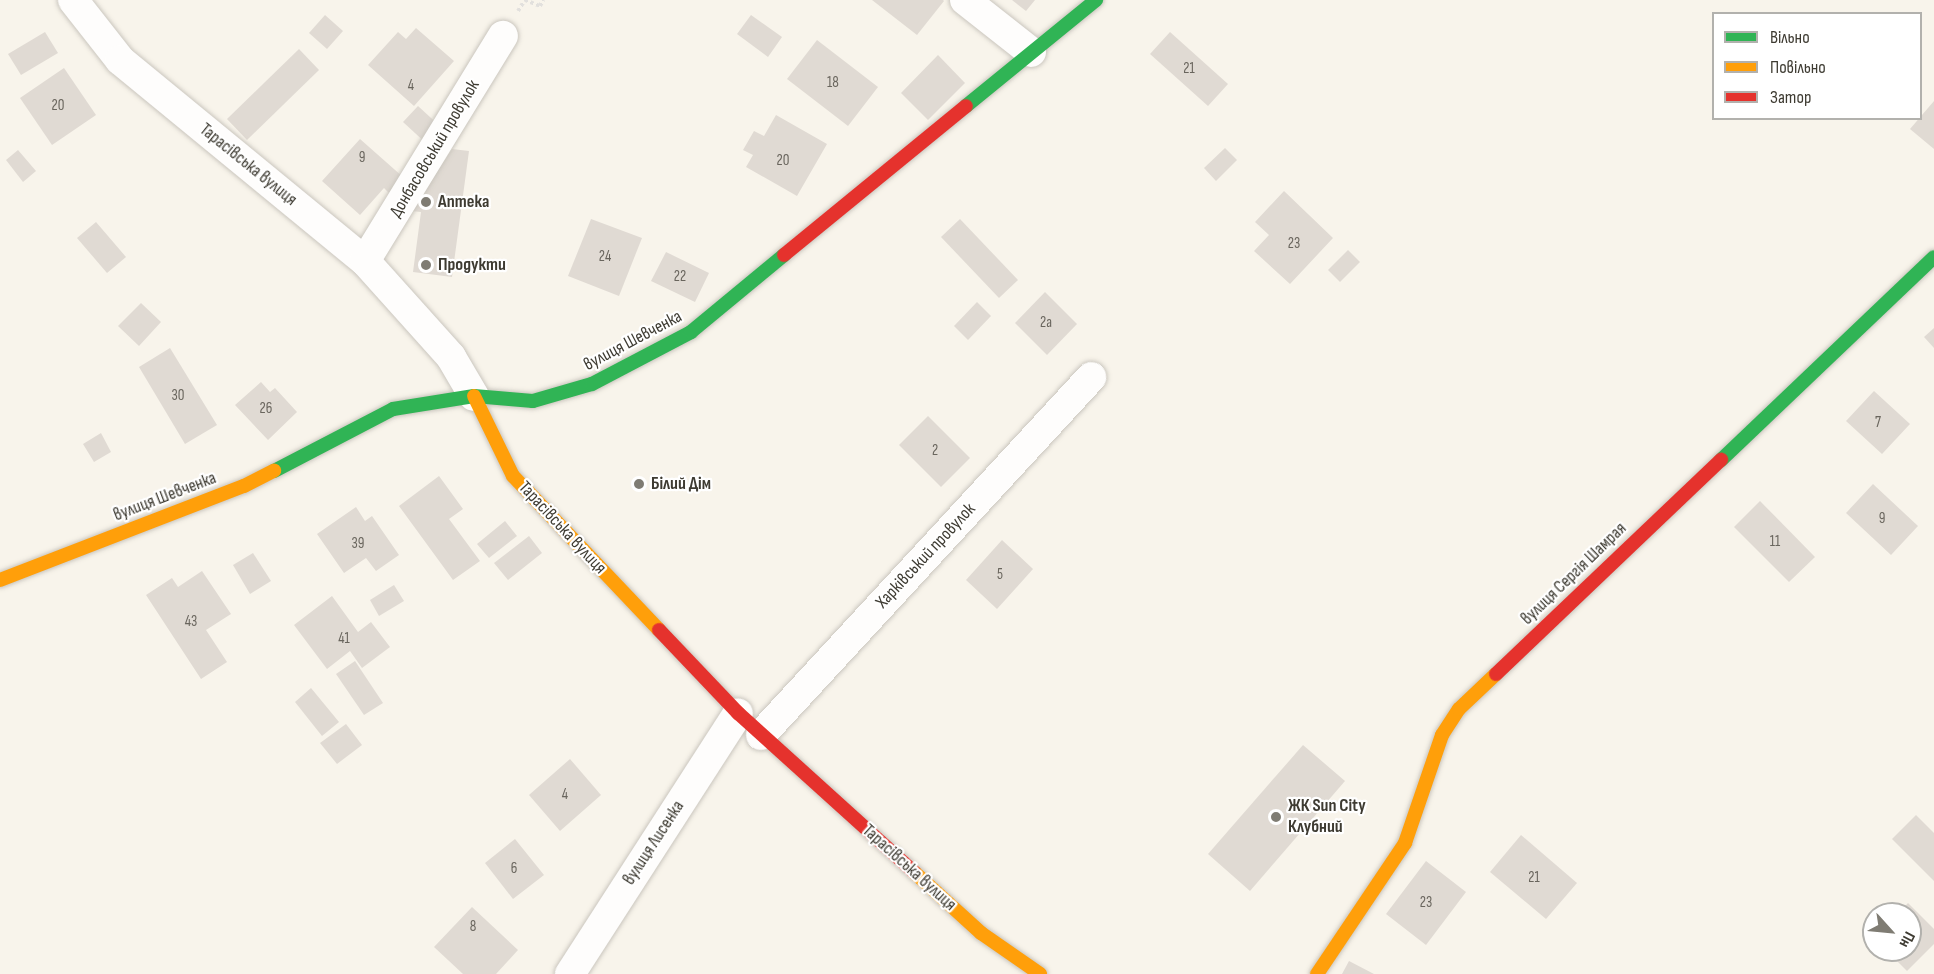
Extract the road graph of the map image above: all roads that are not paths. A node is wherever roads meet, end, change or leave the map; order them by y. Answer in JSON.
{"nodes":[{"id":1,"x":73,"y":0,"type":"edge"},
{"id":2,"x":965,"y":0,"type":"edge"},
{"id":3,"x":1096,"y":0,"type":"edge"},
{"id":4,"x":503,"y":36,"type":"dead end"},
{"id":5,"x":1031,"y":52,"type":"junction"},
{"id":6,"x":1934,"y":257,"type":"edge"},
{"id":7,"x":365,"y":261,"type":"junction"},
{"id":8,"x":1091,"y":377,"type":"dead end"},
{"id":9,"x":474,"y":396,"type":"junction"},
{"id":10,"x":0,"y":580,"type":"edge"},
{"id":11,"x":738,"y":712,"type":"junction"},
{"id":12,"x":761,"y":735,"type":"junction"},
{"id":13,"x":570,"y":974,"type":"edge"},
{"id":14,"x":1040,"y":974,"type":"edge"},
{"id":15,"x":1317,"y":974,"type":"edge"}],
"edges":[{"from":1,"to":7,"type":"street","name":"Тарасівська вулиця"},
{"from":2,"to":5,"type":"street"},
{"from":3,"to":5,"type":"street","name":"вулиця Шевченка"},
{"from":4,"to":7,"type":"street","name":"Донбасовський провулок"},
{"from":5,"to":9,"type":"street","name":"вулиця Шевченка"},
{"from":6,"to":15,"type":"street","name":"вулиця Сергія Шамрая"},
{"from":7,"to":9,"type":"street","name":"Тарасівська вулиця"},
{"from":8,"to":12,"type":"street","name":"Харківський провулок"},
{"from":9,"to":10,"type":"street","name":"вулиця Шевченка"},
{"from":9,"to":11,"type":"street","name":"Тарасівська вулиця"},
{"from":11,"to":12,"type":"street","name":"Тарасівська вулиця"},
{"from":11,"to":13,"type":"street","name":"вулиця Лисенка"},
{"from":12,"to":14,"type":"street","name":"Тарасівська вулиця"}]}
